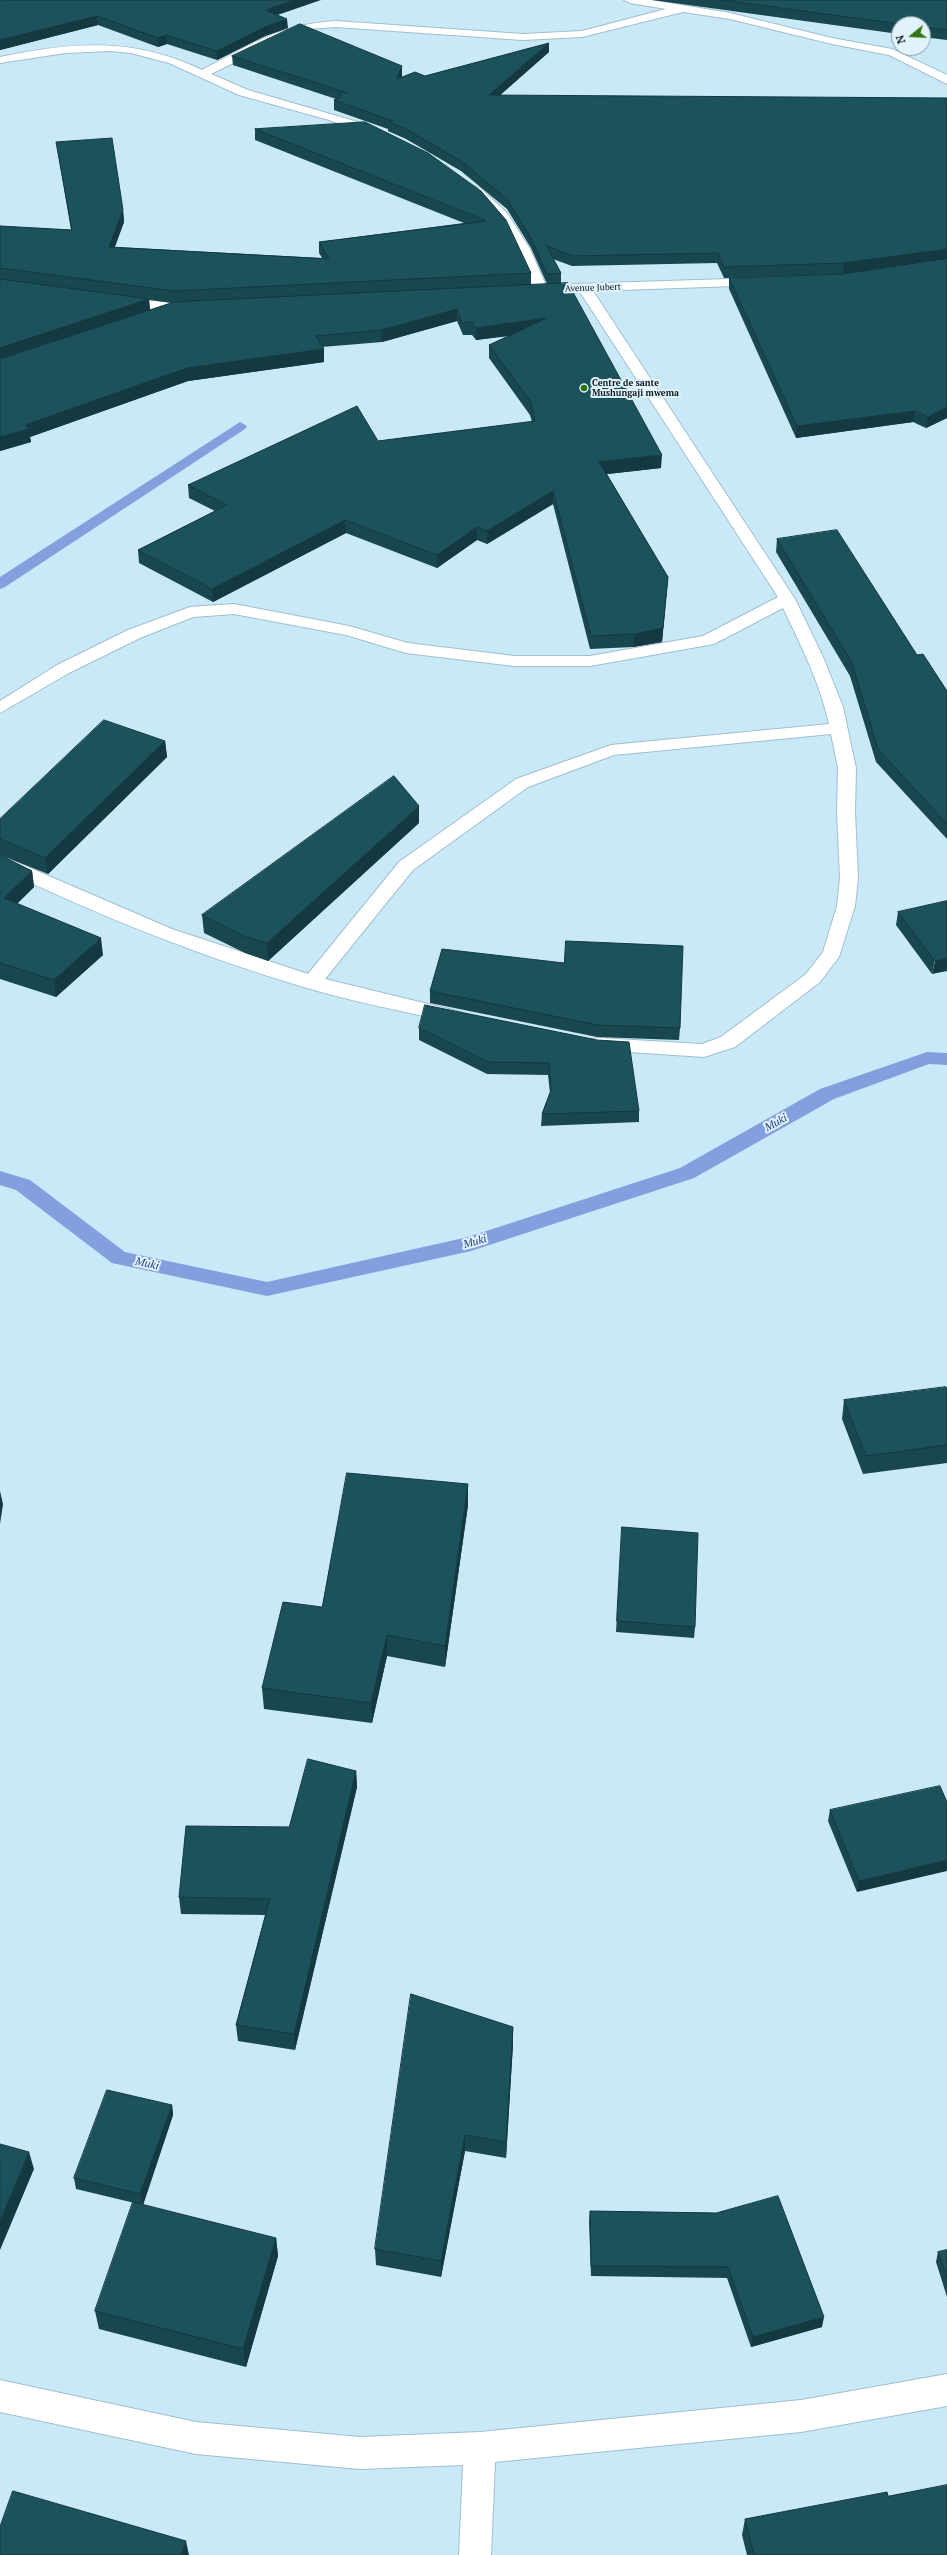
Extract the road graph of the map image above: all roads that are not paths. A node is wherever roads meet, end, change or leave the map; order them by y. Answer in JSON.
{"nodes":[{"id":1,"x":630,"y":0,"type":"edge"},
{"id":2,"x":684,"y":8,"type":"junction"},
{"id":3,"x":0,"y":60,"type":"edge"},
{"id":4,"x":201,"y":75,"type":"junction"},
{"id":5,"x":947,"y":80,"type":"edge"},
{"id":6,"x":388,"y":137,"type":"edge"},
{"id":7,"x":467,"y":185,"type":"edge"},
{"id":8,"x":772,"y":281,"type":"edge"},
{"id":9,"x":584,"y":288,"type":"junction"},
{"id":10,"x":541,"y":290,"type":"junction"},
{"id":11,"x":526,"y":291,"type":"edge"},
{"id":12,"x":104,"y":299,"type":"edge"},
{"id":13,"x":206,"y":308,"type":"edge"},
{"id":14,"x":175,"y":310,"type":"junction"},
{"id":15,"x":146,"y":319,"type":"edge"},
{"id":16,"x":787,"y":599,"type":"junction"},
{"id":17,"x":0,"y":708,"type":"edge"},
{"id":18,"x":839,"y":728,"type":"junction"},
{"id":19,"x":0,"y":861,"type":"edge"},
{"id":20,"x":311,"y":983,"type":"junction"},
{"id":21,"x":474,"y":1020,"type":"edge"},
{"id":22,"x":582,"y":1041,"type":"edge"},
{"id":23,"x":947,"y":2390,"type":"edge"},
{"id":24,"x":1,"y":2398,"type":"edge"},
{"id":25,"x":480,"y":2448,"type":"junction"},
{"id":26,"x":475,"y":2555,"type":"edge"}],
"edges":[{"from":1,"to":2,"type":"street"},
{"from":2,"to":4,"type":"street"},
{"from":2,"to":5,"type":"street"},
{"from":3,"to":4,"type":"street"},
{"from":4,"to":6,"type":"street"},
{"from":7,"to":10,"type":"street"},
{"from":8,"to":9,"type":"street","name":"Avenue Jubert"},
{"from":9,"to":10,"type":"street","name":"Avenue Jubert"},
{"from":9,"to":16,"type":"street"},
{"from":10,"to":11,"type":"street","name":"Avenue Jubert"},
{"from":12,"to":14,"type":"street"},
{"from":13,"to":14,"type":"street"},
{"from":14,"to":15,"type":"street"},
{"from":16,"to":17,"type":"street"},
{"from":16,"to":18,"type":"street"},
{"from":18,"to":20,"type":"street"},
{"from":18,"to":22,"type":"street"},
{"from":19,"to":20,"type":"street"},
{"from":20,"to":21,"type":"street"},
{"from":23,"to":25,"type":"street"},
{"from":24,"to":25,"type":"street"},
{"from":25,"to":26,"type":"street"}]}
